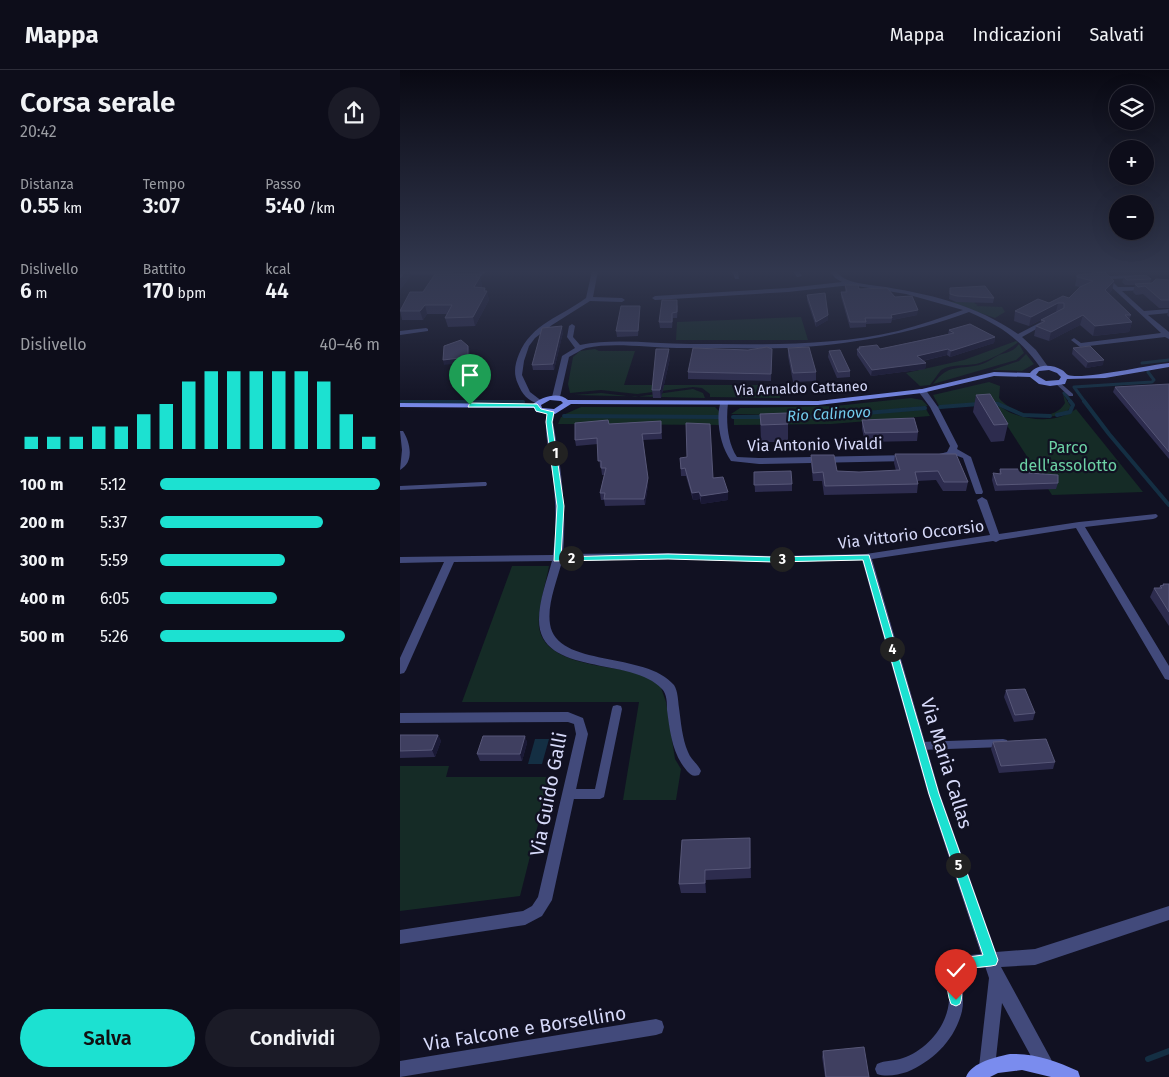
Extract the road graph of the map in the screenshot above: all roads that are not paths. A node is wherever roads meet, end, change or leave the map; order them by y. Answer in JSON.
{"nodes":[{"id":1,"x":557,"y":318,"type":"edge"},
{"id":2,"x":946,"y":318,"type":"edge"},
{"id":3,"x":988,"y":318,"type":"edge"},
{"id":4,"x":1149,"y":318,"type":"edge"},
{"id":5,"x":1051,"y":319,"type":"edge"},
{"id":6,"x":572,"y":326,"type":"dead end"},
{"id":7,"x":426,"y":330,"type":"dead end"},
{"id":8,"x":400,"y":334,"type":"edge"},
{"id":9,"x":1168,"y":335,"type":"edge"},
{"id":10,"x":1017,"y":337,"type":"junction"},
{"id":11,"x":1074,"y":340,"type":"dead end"},
{"id":12,"x":578,"y":348,"type":"junction"},
{"id":13,"x":1169,"y":365,"type":"edge"},
{"id":14,"x":1045,"y":368,"type":"junction"},
{"id":15,"x":1032,"y":375,"type":"junction"},
{"id":16,"x":1065,"y":377,"type":"junction"},
{"id":17,"x":1058,"y":383,"type":"junction"},
{"id":18,"x":922,"y":391,"type":"junction"},
{"id":19,"x":1071,"y":395,"type":"dead end"},
{"id":20,"x":556,"y":397,"type":"junction"},
{"id":21,"x":567,"y":402,"type":"junction"},
{"id":22,"x":724,"y":403,"type":"junction"},
{"id":23,"x":538,"y":404,"type":"junction"},
{"id":24,"x":400,"y":406,"type":"edge"},
{"id":25,"x":551,"y":412,"type":"junction"},
{"id":26,"x":400,"y":433,"type":"edge"},
{"id":27,"x":954,"y":451,"type":"junction"},
{"id":28,"x":400,"y":467,"type":"edge"},
{"id":29,"x":483,"y":484,"type":"dead end"},
{"id":30,"x":400,"y":488,"type":"edge"},
{"id":31,"x":1153,"y":516,"type":"dead end"},
{"id":32,"x":1078,"y":525,"type":"junction"},
{"id":33,"x":996,"y":539,"type":"junction"},
{"id":34,"x":866,"y":557,"type":"junction"},
{"id":35,"x":557,"y":559,"type":"junction"},
{"id":36,"x":400,"y":560,"type":"edge"},
{"id":37,"x":450,"y":561,"type":"junction"},
{"id":38,"x":400,"y":670,"type":"edge"},
{"id":39,"x":1169,"y":676,"type":"edge"},
{"id":40,"x":617,"y":709,"type":"dead end"},
{"id":41,"x":400,"y":718,"type":"edge"},
{"id":42,"x":1003,"y":743,"type":"edge"},
{"id":43,"x":920,"y":746,"type":"junction"},
{"id":44,"x":695,"y":771,"type":"dead end"},
{"id":45,"x":570,"y":794,"type":"junction"},
{"id":46,"x":1169,"y":913,"type":"edge"},
{"id":47,"x":400,"y":937,"type":"edge"},
{"id":48,"x":991,"y":960,"type":"junction"},
{"id":49,"x":997,"y":978,"type":"junction"},
{"id":50,"x":656,"y":1027,"type":"dead end"},
{"id":51,"x":1045,"y":1065,"type":"junction"},
{"id":52,"x":400,"y":1069,"type":"edge"},
{"id":53,"x":882,"y":1069,"type":"dead end"},
{"id":54,"x":980,"y":1072,"type":"edge"},
{"id":55,"x":1072,"y":1077,"type":"edge"}],
"edges":[{"from":1,"to":23,"type":"street"},
{"from":2,"to":12,"type":"street"},
{"from":3,"to":10,"type":"street"},
{"from":4,"to":9,"type":"street"},
{"from":5,"to":10,"type":"street"},
{"from":6,"to":12,"type":"street"},
{"from":7,"to":8,"type":"street"},
{"from":9,"to":11,"type":"street"},
{"from":10,"to":14,"type":"street"},
{"from":12,"to":20,"type":"street"},
{"from":13,"to":16,"type":"street"},
{"from":14,"to":15,"type":"street"},
{"from":14,"to":16,"type":"street"},
{"from":15,"to":17,"type":"street"},
{"from":15,"to":18,"type":"street","name":"Via Arnaldo Cattaneo"},
{"from":16,"to":17,"type":"street"},
{"from":17,"to":19,"type":"lane"},
{"from":18,"to":22,"type":"street","name":"Via Arnaldo Cattaneo"},
{"from":18,"to":27,"type":"street"},
{"from":20,"to":21,"type":"street"},
{"from":20,"to":23,"type":"street"},
{"from":21,"to":22,"type":"street","name":"Via Arnaldo Cattaneo"},
{"from":21,"to":25,"type":"street"},
{"from":22,"to":27,"type":"street","name":"Via Antonio Vivaldi"},
{"from":23,"to":24,"type":"street"},
{"from":23,"to":25,"type":"street"},
{"from":25,"to":35,"type":"street"},
{"from":26,"to":28,"type":"street"},
{"from":27,"to":33,"type":"street"},
{"from":29,"to":30,"type":"lane"},
{"from":31,"to":32,"type":"street","name":"Via Vittorio Occorsio"},
{"from":32,"to":33,"type":"street","name":"Via Vittorio Occorsio"},
{"from":32,"to":39,"type":"street"},
{"from":33,"to":34,"type":"street","name":"Via Vittorio Occorsio"},
{"from":34,"to":35,"type":"street","name":"Via Vittorio Occorsio"},
{"from":34,"to":43,"type":"street","name":"Via Maria Callas"},
{"from":35,"to":37,"type":"street","name":"Via Vittorio Occorsio"},
{"from":35,"to":44,"type":"street"},
{"from":36,"to":37,"type":"street","name":"Via Vittorio Occorsio"},
{"from":37,"to":38,"type":"street"},
{"from":40,"to":45,"type":"lane"},
{"from":41,"to":45,"type":"street","name":"Via Guido Galli"},
{"from":42,"to":43,"type":"lane"},
{"from":43,"to":48,"type":"street","name":"Via Maria Callas"},
{"from":45,"to":47,"type":"street","name":"Via Guido Galli"},
{"from":46,"to":48,"type":"street"},
{"from":48,"to":49,"type":"street","name":"Via Maria Callas"},
{"from":48,"to":53,"type":"lane"},
{"from":49,"to":51,"type":"street","name":"Via Maria Callas"},
{"from":49,"to":54,"type":"street","name":"Via Maria Callas"},
{"from":50,"to":52,"type":"street","name":"Via Falcone e Borsellino"},
{"from":51,"to":54,"type":"street"},
{"from":51,"to":55,"type":"street"}]}
